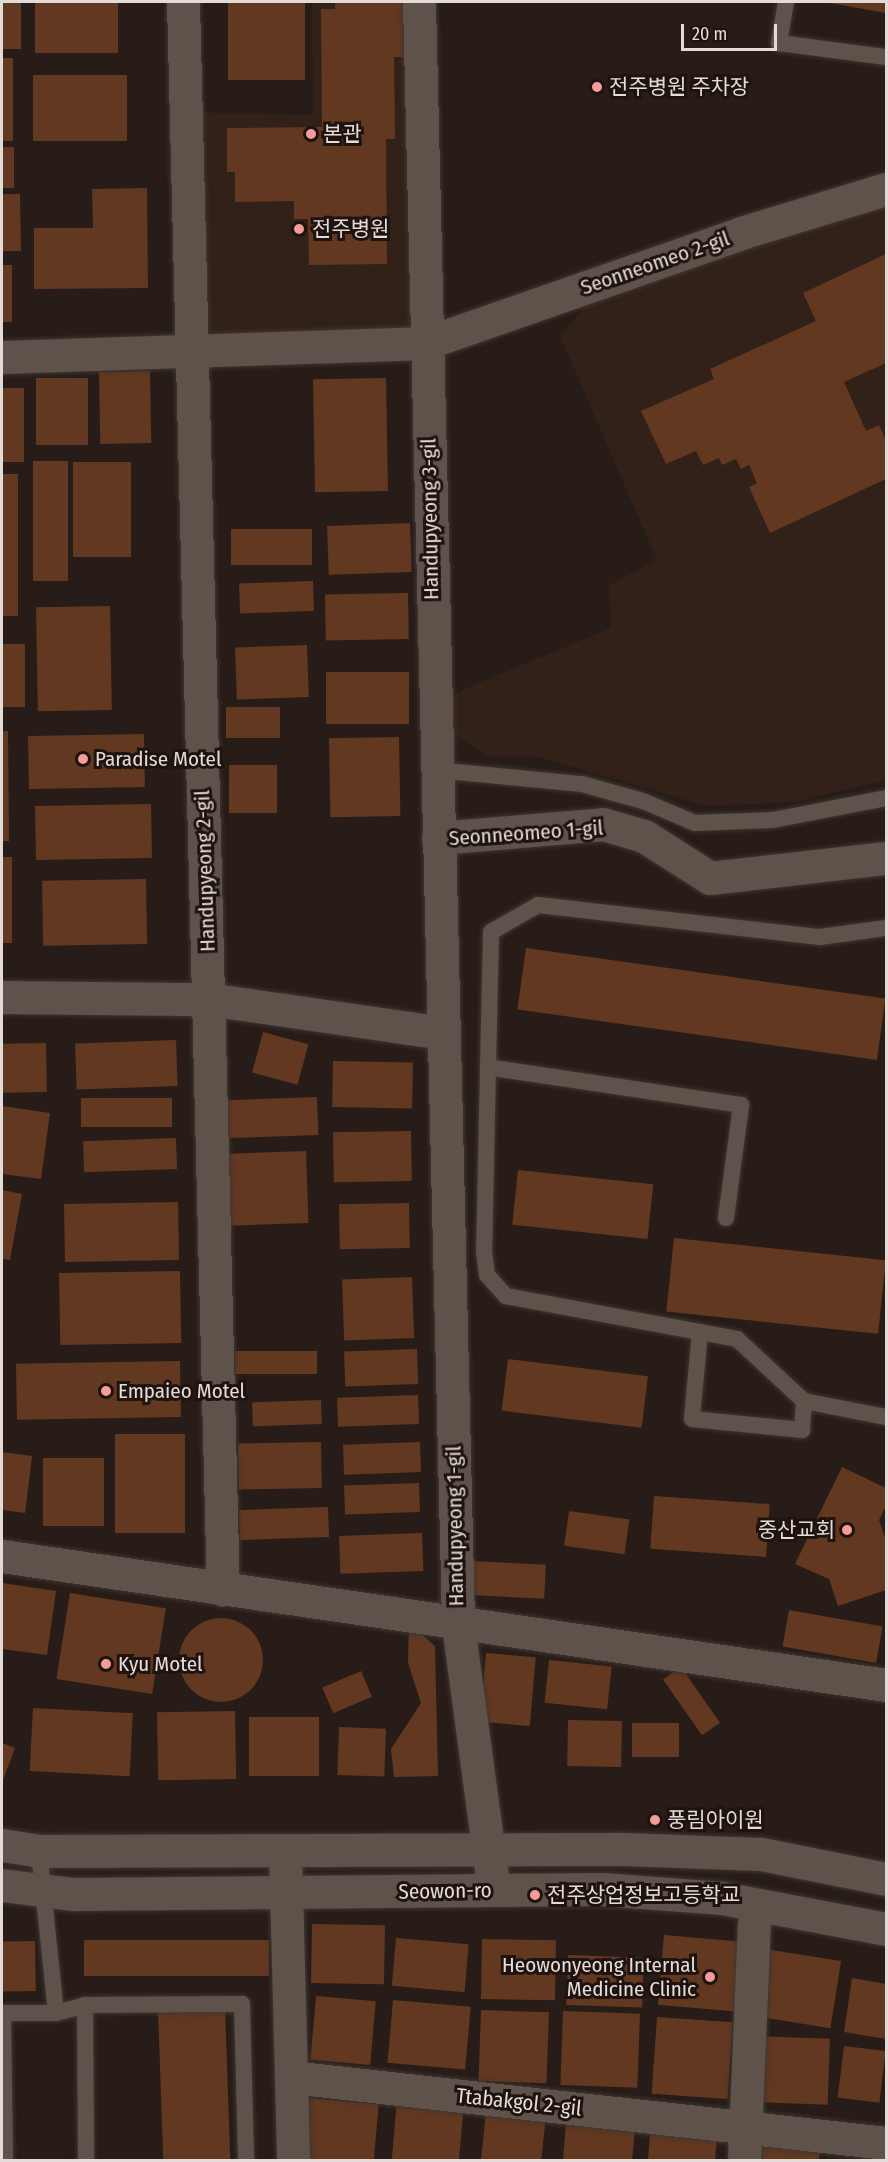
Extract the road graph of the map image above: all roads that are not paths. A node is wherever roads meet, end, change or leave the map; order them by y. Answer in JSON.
{"nodes":[{"id":1,"x":183,"y":2,"type":"edge"},
{"id":2,"x":419,"y":2,"type":"edge"},
{"id":3,"x":786,"y":2,"type":"edge"},
{"id":4,"x":886,"y":57,"type":"edge"},
{"id":5,"x":886,"y":189,"type":"edge"},
{"id":6,"x":426,"y":343,"type":"junction"},
{"id":7,"x":190,"y":349,"type":"junction"},
{"id":8,"x":2,"y":357,"type":"edge"},
{"id":9,"x":436,"y":770,"type":"junction"},
{"id":10,"x":886,"y":798,"type":"edge"},
{"id":11,"x":438,"y":838,"type":"junction"},
{"id":12,"x":886,"y":858,"type":"edge"},
{"id":13,"x":886,"y":928,"type":"edge"},
{"id":14,"x":2,"y":997,"type":"edge"},
{"id":15,"x":208,"y":999,"type":"junction"},
{"id":16,"x":443,"y":1033,"type":"junction"},
{"id":17,"x":488,"y":1067,"type":"junction"},
{"id":18,"x":726,"y":1218,"type":"dead end"},
{"id":19,"x":700,"y":1332,"type":"junction"},
{"id":20,"x":804,"y":1401,"type":"junction"},
{"id":21,"x":886,"y":1417,"type":"edge"},
{"id":22,"x":2,"y":1556,"type":"edge"},
{"id":23,"x":223,"y":1590,"type":"junction"},
{"id":24,"x":458,"y":1626,"type":"junction"},
{"id":25,"x":886,"y":1685,"type":"edge"},
{"id":26,"x":2,"y":1845,"type":"edge"},
{"id":27,"x":487,"y":1849,"type":"junction"},
{"id":28,"x":285,"y":1850,"type":"junction"},
{"id":29,"x":39,"y":1851,"type":"junction"},
{"id":30,"x":886,"y":1879,"type":"edge"},
{"id":31,"x":2,"y":1885,"type":"edge"},
{"id":32,"x":494,"y":1890,"type":"junction"},
{"id":33,"x":40,"y":1891,"type":"junction"},
{"id":34,"x":286,"y":1894,"type":"junction"},
{"id":35,"x":754,"y":1924,"type":"dead end"},
{"id":36,"x":886,"y":1929,"type":"edge"},
{"id":37,"x":85,"y":2006,"type":"junction"},
{"id":38,"x":56,"y":2013,"type":"junction"},
{"id":39,"x":2,"y":2014,"type":"edge"},
{"id":40,"x":291,"y":2077,"type":"junction"},
{"id":41,"x":748,"y":2127,"type":"junction"},
{"id":42,"x":886,"y":2143,"type":"edge"},
{"id":43,"x":5,"y":2160,"type":"edge"},
{"id":44,"x":86,"y":2160,"type":"edge"},
{"id":45,"x":246,"y":2160,"type":"edge"},
{"id":46,"x":293,"y":2160,"type":"edge"},
{"id":47,"x":744,"y":2160,"type":"edge"}],
"edges":[{"from":1,"to":7,"type":"street"},
{"from":2,"to":6,"type":"street","name":"Handupyeong 3-gil"},
{"from":3,"to":4,"type":"lane"},
{"from":5,"to":6,"type":"street","name":"Seonneomeo 2-gil"},
{"from":6,"to":7,"type":"street"},
{"from":6,"to":9,"type":"street","name":"Handupyeong 3-gil"},
{"from":7,"to":8,"type":"street"},
{"from":7,"to":15,"type":"street","name":"Handupyeong 2-gil"},
{"from":9,"to":10,"type":"lane"},
{"from":9,"to":11,"type":"street"},
{"from":11,"to":12,"type":"street","name":"Seonneomeo 1-gil"},
{"from":11,"to":16,"type":"street"},
{"from":13,"to":17,"type":"lane"},
{"from":14,"to":15,"type":"street"},
{"from":15,"to":16,"type":"street"},
{"from":15,"to":23,"type":"street","name":"Handupyeong 2-gil"},
{"from":16,"to":24,"type":"street","name":"Handupyeong 1-gil"},
{"from":17,"to":18,"type":"lane"},
{"from":17,"to":19,"type":"lane"},
{"from":19,"to":20,"type":"lane"},
{"from":19,"to":20,"type":"lane"},
{"from":20,"to":21,"type":"lane"},
{"from":22,"to":23,"type":"street","name":"Handupyeong 1-gil"},
{"from":23,"to":24,"type":"street","name":"Handupyeong 1-gil"},
{"from":24,"to":25,"type":"street"},
{"from":24,"to":27,"type":"street"},
{"from":26,"to":29,"type":"street","name":"Seowon-ro"},
{"from":27,"to":28,"type":"street","name":"Seowon-ro"},
{"from":27,"to":30,"type":"street","name":"Seowon-ro"},
{"from":27,"to":32,"type":"street"},
{"from":28,"to":29,"type":"street","name":"Seowon-ro"},
{"from":28,"to":34,"type":"street"},
{"from":29,"to":33,"type":"lane"},
{"from":31,"to":33,"type":"street","name":"Seowon-ro"},
{"from":32,"to":34,"type":"street","name":"Seowon-ro"},
{"from":32,"to":36,"type":"street","name":"Seowon-ro"},
{"from":33,"to":34,"type":"street","name":"Seowon-ro"},
{"from":33,"to":38,"type":"lane"},
{"from":34,"to":40,"type":"street"},
{"from":35,"to":41,"type":"street"},
{"from":37,"to":38,"type":"lane"},
{"from":37,"to":44,"type":"lane"},
{"from":37,"to":45,"type":"lane"},
{"from":38,"to":39,"type":"lane"},
{"from":39,"to":43,"type":"lane"},
{"from":40,"to":41,"type":"street","name":"Ttabakgol 2-gil"},
{"from":40,"to":46,"type":"street"},
{"from":41,"to":42,"type":"street","name":"Ttabakgol 2-gil"},
{"from":41,"to":47,"type":"street"}]}
